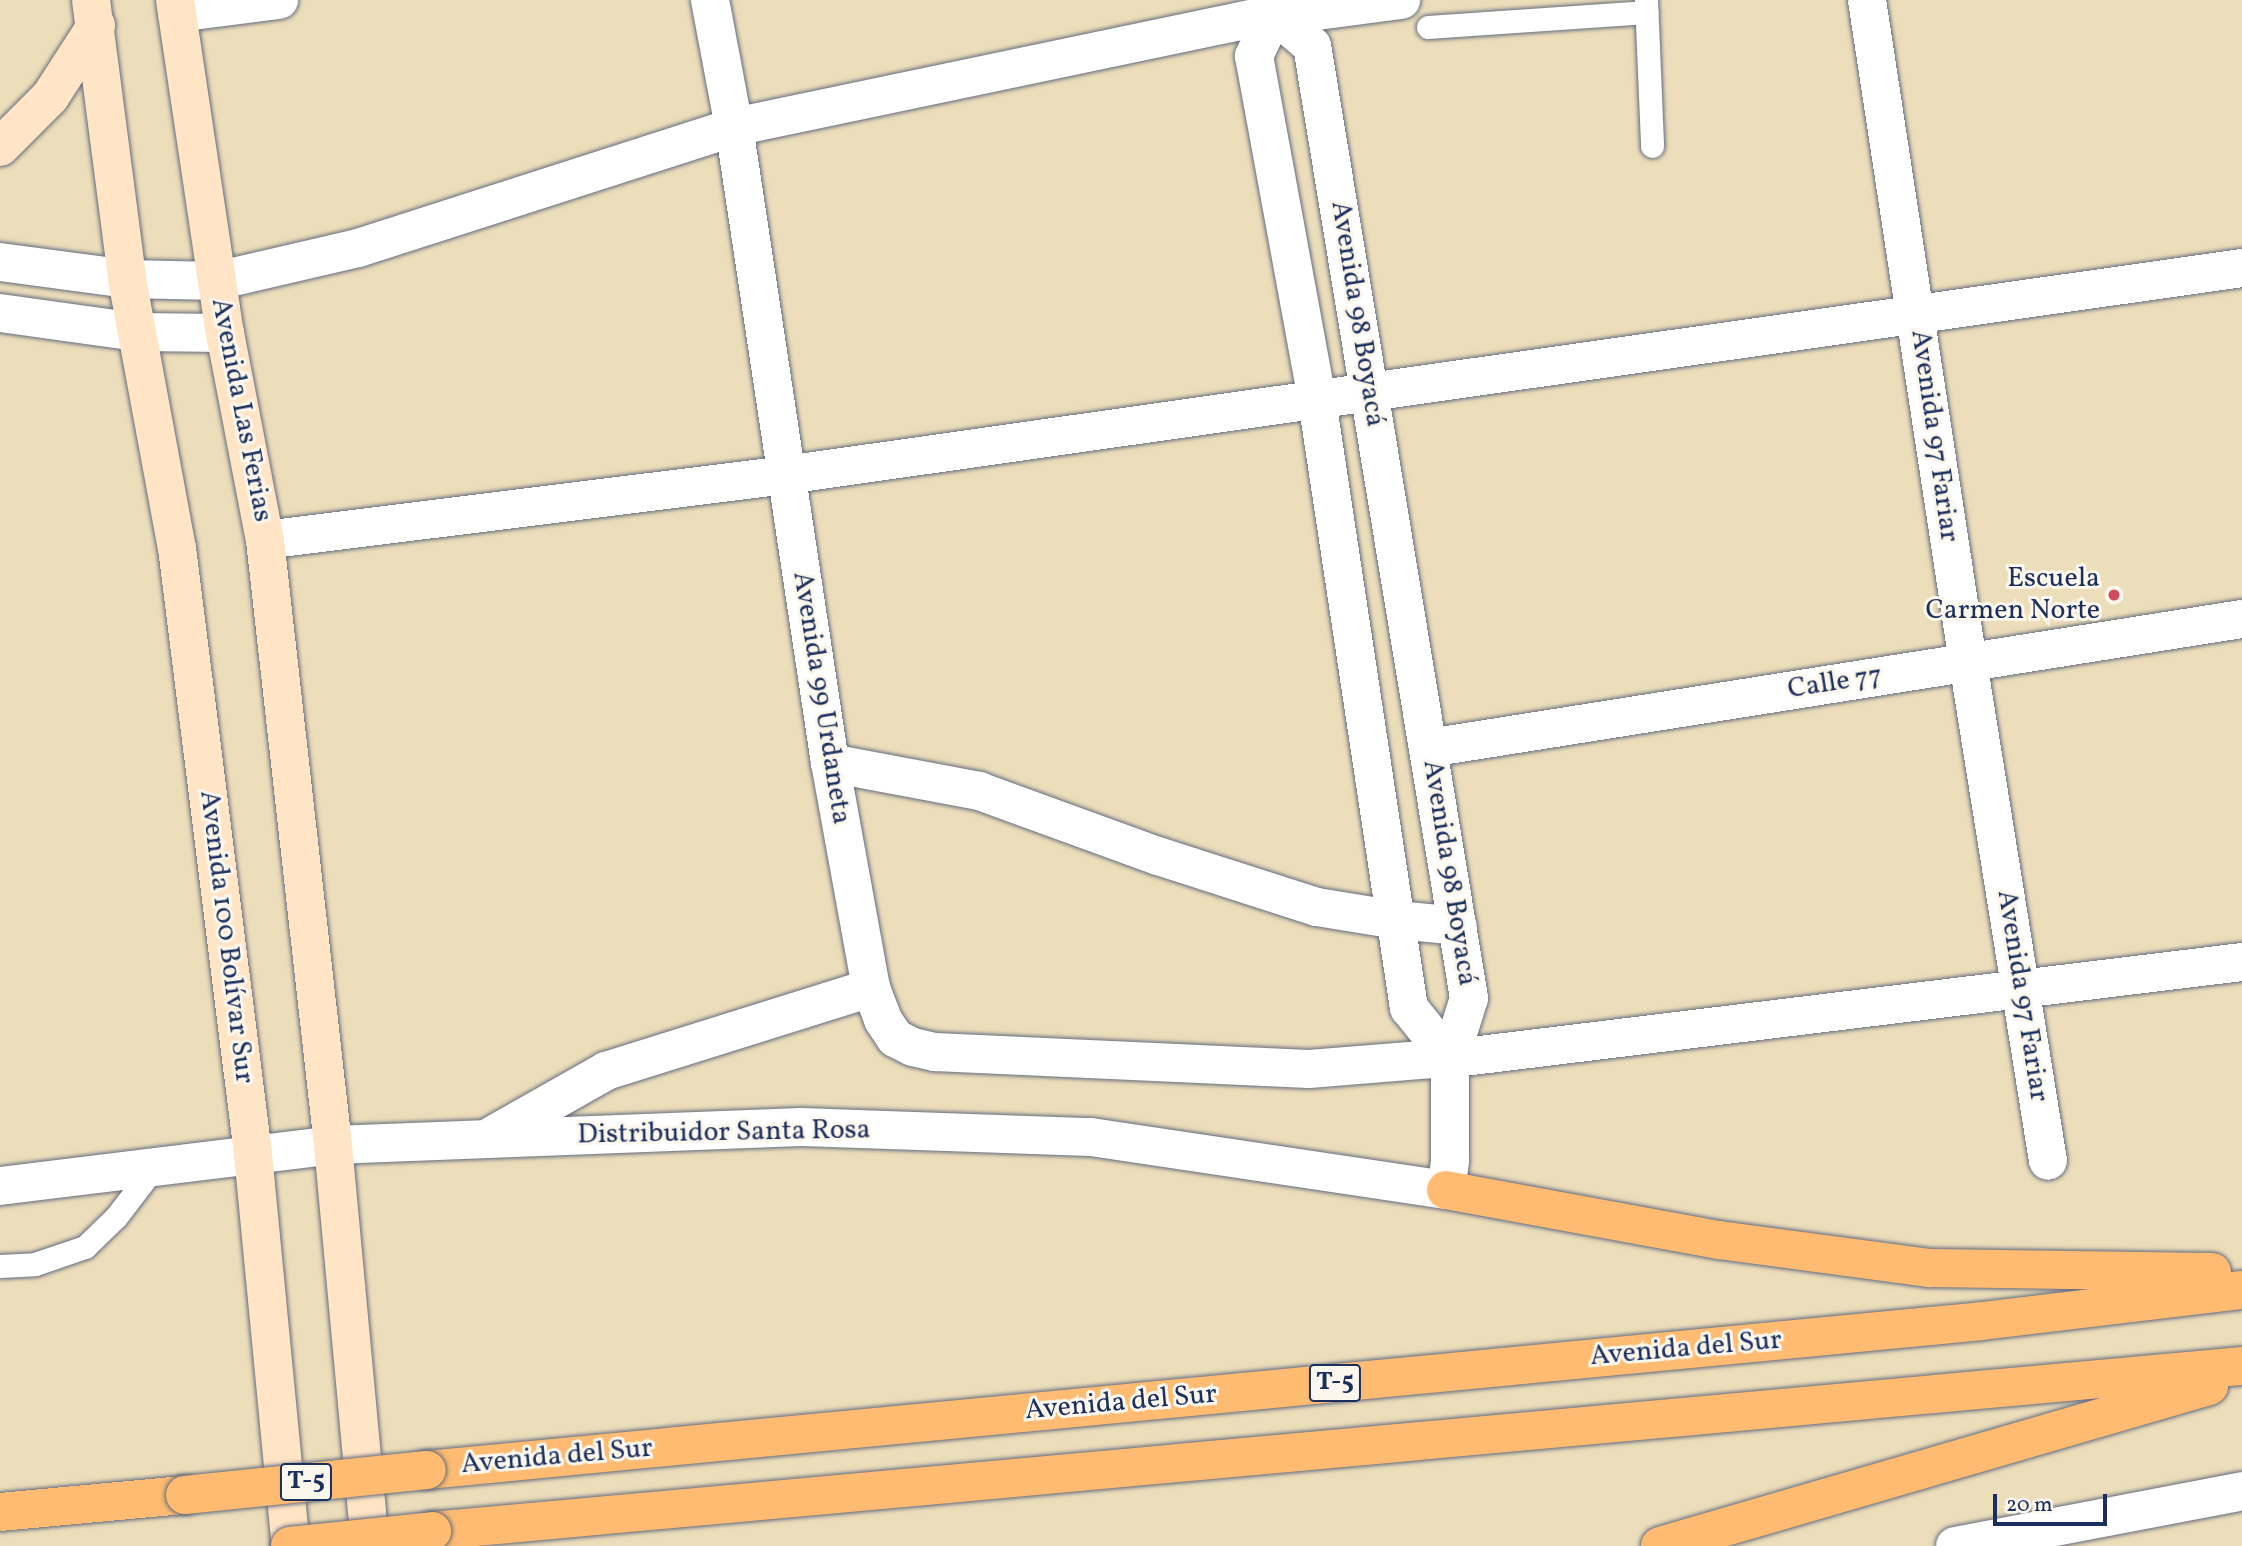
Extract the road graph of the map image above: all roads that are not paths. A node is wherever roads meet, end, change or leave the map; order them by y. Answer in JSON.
{"nodes":[{"id":1,"x":279,"y":0,"type":"edge"},
{"id":2,"x":710,"y":0,"type":"edge"},
{"id":3,"x":1401,"y":0,"type":"edge"},
{"id":4,"x":1867,"y":0,"type":"edge"},
{"id":5,"x":176,"y":6,"type":"edge"},
{"id":6,"x":1646,"y":6,"type":"edge"},
{"id":7,"x":1273,"y":7,"type":"edge"},
{"id":8,"x":93,"y":13,"type":"edge"},
{"id":9,"x":1428,"y":27,"type":"dead end"},
{"id":10,"x":734,"y":127,"type":"junction"},
{"id":11,"x":1652,"y":146,"type":"dead end"},
{"id":12,"x":0,"y":147,"type":"edge"},
{"id":13,"x":0,"y":262,"type":"edge"},
{"id":14,"x":2242,"y":268,"type":"edge"},
{"id":15,"x":127,"y":279,"type":"junction"},
{"id":16,"x":216,"y":281,"type":"junction"},
{"id":17,"x":0,"y":313,"type":"edge"},
{"id":18,"x":1917,"y":315,"type":"junction"},
{"id":19,"x":137,"y":332,"type":"junction"},
{"id":20,"x":225,"y":333,"type":"junction"},
{"id":21,"x":1370,"y":393,"type":"junction"},
{"id":22,"x":1317,"y":400,"type":"junction"},
{"id":23,"x":786,"y":475,"type":"junction"},
{"id":24,"x":265,"y":540,"type":"junction"},
{"id":25,"x":2242,"y":619,"type":"edge"},
{"id":26,"x":1968,"y":662,"type":"junction"},
{"id":27,"x":1429,"y":748,"type":"junction"},
{"id":28,"x":830,"y":763,"type":"junction"},
{"id":29,"x":1397,"y":920,"type":"junction"},
{"id":30,"x":1458,"y":926,"type":"junction"},
{"id":31,"x":2242,"y":962,"type":"edge"},
{"id":32,"x":871,"y":988,"type":"junction"},
{"id":33,"x":2022,"y":990,"type":"junction"},
{"id":34,"x":1450,"y":1059,"type":"junction"},
{"id":35,"x":488,"y":1138,"type":"junction"},
{"id":36,"x":333,"y":1145,"type":"junction"},
{"id":37,"x":253,"y":1154,"type":"junction"},
{"id":38,"x":2048,"y":1161,"type":"dead end"},
{"id":39,"x":155,"y":1166,"type":"junction"},
{"id":40,"x":0,"y":1186,"type":"edge"},
{"id":41,"x":1446,"y":1190,"type":"junction"},
{"id":42,"x":0,"y":1266,"type":"edge"},
{"id":43,"x":2242,"y":1270,"type":"edge"},
{"id":44,"x":2242,"y":1290,"type":"edge"},
{"id":45,"x":2242,"y":1366,"type":"edge"},
{"id":46,"x":2242,"y":1376,"type":"edge"},
{"id":47,"x":2242,"y":1491,"type":"edge"},
{"id":48,"x":0,"y":1512,"type":"edge"},
{"id":49,"x":291,"y":1546,"type":"edge"},
{"id":50,"x":370,"y":1546,"type":"edge"},
{"id":51,"x":1660,"y":1546,"type":"edge"},
{"id":52,"x":1955,"y":1546,"type":"edge"}],
"edges":[{"from":1,"to":5,"type":"street"},
{"from":2,"to":10,"type":"street","name":"Avenida 99 Urdaneta"},
{"from":3,"to":7,"type":"street"},
{"from":4,"to":18,"type":"street","name":"Avenida 97 Fariar"},
{"from":5,"to":16,"type":"street"},
{"from":6,"to":9,"type":"lane"},
{"from":6,"to":11,"type":"lane"},
{"from":7,"to":10,"type":"street"},
{"from":7,"to":21,"type":"street","name":"Avenida 98 Boyacá"},
{"from":7,"to":22,"type":"street","name":"Avenida 98 Boyacá"},
{"from":8,"to":12,"type":"street"},
{"from":8,"to":15,"type":"street"},
{"from":10,"to":16,"type":"street"},
{"from":10,"to":23,"type":"street","name":"Avenida 99 Urdaneta"},
{"from":13,"to":15,"type":"street"},
{"from":14,"to":18,"type":"street"},
{"from":15,"to":16,"type":"street"},
{"from":15,"to":19,"type":"street"},
{"from":16,"to":20,"type":"street","name":"Avenida Las Ferias"},
{"from":17,"to":19,"type":"street"},
{"from":18,"to":21,"type":"street"},
{"from":18,"to":26,"type":"street","name":"Avenida 97 Fariar"},
{"from":19,"to":20,"type":"street"},
{"from":19,"to":37,"type":"street","name":"Avenida 100 Bolívar Sur"},
{"from":20,"to":24,"type":"street","name":"Avenida Las Ferias"},
{"from":21,"to":22,"type":"street"},
{"from":21,"to":27,"type":"street","name":"Avenida 98 Boyacá"},
{"from":22,"to":23,"type":"street"},
{"from":22,"to":29,"type":"street","name":"Avenida 98 Boyacá"},
{"from":23,"to":24,"type":"street"},
{"from":23,"to":28,"type":"street","name":"Avenida 99 Urdaneta"},
{"from":24,"to":36,"type":"street"},
{"from":25,"to":26,"type":"street","name":"Calle 77"},
{"from":26,"to":27,"type":"street","name":"Calle 77"},
{"from":26,"to":33,"type":"street","name":"Avenida 97 Fariar"},
{"from":27,"to":30,"type":"street","name":"Avenida 98 Boyacá"},
{"from":28,"to":29,"type":"street"},
{"from":28,"to":32,"type":"street","name":"Avenida 99 Urdaneta"},
{"from":29,"to":30,"type":"street"},
{"from":29,"to":34,"type":"street","name":"Avenida 98 Boyacá"},
{"from":30,"to":34,"type":"street","name":"Avenida 98 Boyacá"},
{"from":31,"to":33,"type":"street","name":"Avenida 99 Urdaneta"},
{"from":32,"to":34,"type":"street","name":"Avenida 99 Urdaneta"},
{"from":32,"to":35,"type":"street"},
{"from":33,"to":34,"type":"street","name":"Avenida 99 Urdaneta"},
{"from":33,"to":38,"type":"street","name":"Avenida 97 Fariar"},
{"from":34,"to":41,"type":"street"},
{"from":35,"to":36,"type":"street","name":"Distribuidor Santa Rosa"},
{"from":35,"to":41,"type":"street","name":"Distribuidor Santa Rosa"},
{"from":36,"to":37,"type":"street","name":"Distribuidor Santa Rosa"},
{"from":36,"to":50,"type":"street"},
{"from":37,"to":39,"type":"street","name":"Distribuidor Santa Rosa"},
{"from":37,"to":49,"type":"street","name":"Avenida 100 Bolívar Sur"},
{"from":39,"to":40,"type":"street","name":"Distribuidor Santa Rosa"},
{"from":39,"to":42,"type":"lane"},
{"from":41,"to":43,"type":"highway"},
{"from":44,"to":48,"type":"highway","name":"Avenida del Sur","number":"T-5","bridge":true},
{"from":45,"to":49,"type":"highway","number":"T-5","bridge":true},
{"from":46,"to":51,"type":"highway"},
{"from":47,"to":52,"type":"street"}]}
